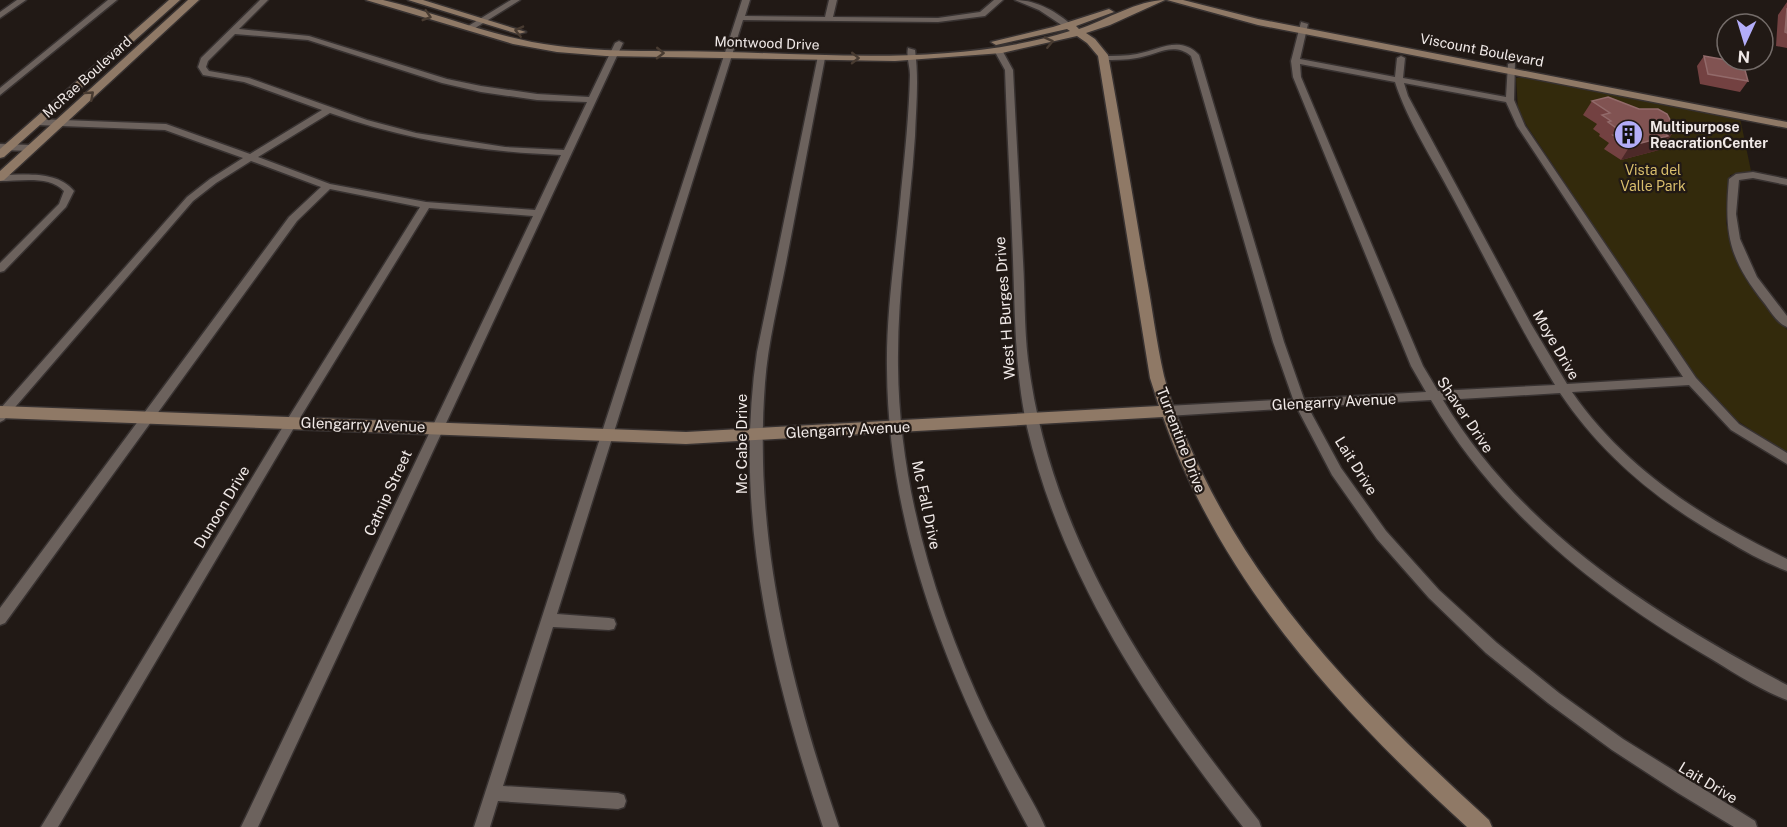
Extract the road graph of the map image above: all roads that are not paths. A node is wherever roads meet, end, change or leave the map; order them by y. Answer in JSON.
{"nodes":[{"id":1,"x":22,"y":0,"type":"edge"},
{"id":2,"x":113,"y":0,"type":"edge"},
{"id":3,"x":175,"y":0,"type":"edge"},
{"id":4,"x":194,"y":0,"type":"edge"},
{"id":5,"x":264,"y":0,"type":"edge"},
{"id":6,"x":371,"y":0,"type":"edge"},
{"id":7,"x":516,"y":0,"type":"edge"},
{"id":8,"x":746,"y":0,"type":"edge"},
{"id":9,"x":833,"y":0,"type":"edge"},
{"id":10,"x":999,"y":0,"type":"edge"},
{"id":11,"x":1019,"y":0,"type":"edge"},
{"id":12,"x":1137,"y":0,"type":"edge"},
{"id":13,"x":1160,"y":0,"type":"edge"},
{"id":14,"x":1172,"y":0,"type":"edge"},
{"id":15,"x":1197,"y":0,"type":"edge"},
{"id":16,"x":420,"y":1,"type":"edge"},
{"id":17,"x":0,"y":16,"type":"edge"},
{"id":18,"x":741,"y":18,"type":"junction"},
{"id":19,"x":828,"y":20,"type":"junction"},
{"id":20,"x":481,"y":21,"type":"junction"},
{"id":21,"x":1303,"y":27,"type":"junction"},
{"id":22,"x":469,"y":28,"type":"junction"},
{"id":23,"x":1076,"y":30,"type":"junction"},
{"id":24,"x":233,"y":31,"type":"junction"},
{"id":25,"x":617,"y":47,"type":"junction"},
{"id":26,"x":730,"y":50,"type":"junction"},
{"id":27,"x":999,"y":52,"type":"junction"},
{"id":28,"x":911,"y":54,"type":"junction"},
{"id":29,"x":1103,"y":57,"type":"junction"},
{"id":30,"x":1401,"y":57,"type":"dead end"},
{"id":31,"x":821,"y":58,"type":"junction"},
{"id":32,"x":1295,"y":61,"type":"junction"},
{"id":33,"x":1511,"y":67,"type":"junction"},
{"id":34,"x":1399,"y":80,"type":"junction"},
{"id":35,"x":0,"y":91,"type":"edge"},
{"id":36,"x":591,"y":100,"type":"junction"},
{"id":37,"x":1510,"y":100,"type":"junction"},
{"id":38,"x":328,"y":110,"type":"junction"},
{"id":39,"x":1787,"y":116,"type":"edge"},
{"id":40,"x":37,"y":122,"type":"junction"},
{"id":41,"x":60,"y":122,"type":"junction"},
{"id":42,"x":1787,"y":125,"type":"edge"},
{"id":43,"x":32,"y":148,"type":"junction"},
{"id":44,"x":3,"y":150,"type":"edge"},
{"id":45,"x":567,"y":153,"type":"junction"},
{"id":46,"x":249,"y":158,"type":"junction"},
{"id":47,"x":0,"y":177,"type":"edge"},
{"id":48,"x":1787,"y":182,"type":"edge"},
{"id":49,"x":328,"y":186,"type":"junction"},
{"id":50,"x":426,"y":205,"type":"junction"},
{"id":51,"x":539,"y":213,"type":"junction"},
{"id":52,"x":0,"y":269,"type":"edge"},
{"id":53,"x":1787,"y":322,"type":"edge"},
{"id":54,"x":1692,"y":381,"type":"junction"},
{"id":55,"x":1563,"y":388,"type":"junction"},
{"id":56,"x":1432,"y":396,"type":"junction"},
{"id":57,"x":1301,"y":404,"type":"junction"},
{"id":58,"x":1167,"y":411,"type":"junction"},
{"id":59,"x":1,"y":413,"type":"edge"},
{"id":60,"x":147,"y":417,"type":"junction"},
{"id":61,"x":1033,"y":419,"type":"junction"},
{"id":62,"x":291,"y":423,"type":"junction"},
{"id":63,"x":896,"y":427,"type":"junction"},
{"id":64,"x":435,"y":428,"type":"junction"},
{"id":65,"x":757,"y":435,"type":"junction"},
{"id":66,"x":607,"y":436,"type":"junction"},
{"id":67,"x":1787,"y":459,"type":"edge"},
{"id":68,"x":1787,"y":565,"type":"edge"},
{"id":69,"x":0,"y":619,"type":"edge"},
{"id":70,"x":548,"y":620,"type":"junction"},
{"id":71,"x":609,"y":624,"type":"dead end"},
{"id":72,"x":1787,"y":693,"type":"edge"},
{"id":73,"x":492,"y":793,"type":"junction"},
{"id":74,"x":618,"y":801,"type":"dead end"},
{"id":75,"x":49,"y":827,"type":"edge"},
{"id":76,"x":249,"y":827,"type":"edge"},
{"id":77,"x":482,"y":827,"type":"edge"},
{"id":78,"x":831,"y":827,"type":"edge"},
{"id":79,"x":1037,"y":827,"type":"edge"},
{"id":80,"x":1253,"y":827,"type":"edge"},
{"id":81,"x":1482,"y":827,"type":"edge"},
{"id":82,"x":1749,"y":827,"type":"edge"}],
"edges":[{"from":1,"to":17,"type":"street"},
{"from":2,"to":35,"type":"street"},
{"from":3,"to":40,"type":"main road","name":"McRae Boulevard"},
{"from":41,"to":4,"type":"main road","name":"McRae Boulevard","one_way":true},
{"from":5,"to":24,"type":"street"},
{"from":6,"to":22,"type":"main road","name":"Montwood Drive","one_way":true},
{"from":7,"to":20,"type":"street"},
{"from":8,"to":18,"type":"street"},
{"from":9,"to":19,"type":"street"},
{"from":10,"to":19,"type":"street"},
{"from":11,"to":23,"type":"street"},
{"from":12,"to":23,"type":"main road","name":"Montwood Drive"},
{"from":13,"to":23,"type":"main road","name":"Montwood Drive"},
{"from":14,"to":21,"type":"main road","name":"Viscount Boulevard"},
{"from":15,"to":21,"type":"main road","name":"Viscount Boulevard"},
{"from":16,"to":20,"type":"main road","name":"Montwood Drive"},
{"from":18,"to":19,"type":"street"},
{"from":18,"to":26,"type":"street"},
{"from":20,"to":22,"type":"street"},
{"from":25,"to":20,"type":"main road","name":"Montwood Drive","one_way":true},
{"from":21,"to":32,"type":"street","name":"Shaver Drive"},
{"from":21,"to":33,"type":"main road","name":"Viscount Boulevard"},
{"from":22,"to":25,"type":"main road","name":"Montwood Drive"},
{"from":27,"to":23,"type":"main road","name":"Montwood Drive","one_way":true},
{"from":23,"to":28,"type":"main road","name":"Montwood Drive"},
{"from":23,"to":29,"type":"main road"},
{"from":24,"to":36,"type":"street"},
{"from":24,"to":38,"type":"street"},
{"from":25,"to":26,"type":"main road","name":"Montwood Drive"},
{"from":25,"to":36,"type":"street","name":"Catnip Street"},
{"from":26,"to":28,"type":"main road","name":"Montwood Drive"},
{"from":26,"to":31,"type":"main road","name":"Montwood Drive"},
{"from":26,"to":66,"type":"street"},
{"from":27,"to":28,"type":"main road","name":"Montwood Drive"},
{"from":27,"to":61,"type":"street","name":"West H Burges Drive"},
{"from":31,"to":28,"type":"main road","name":"Montwood Drive","one_way":true},
{"from":28,"to":63,"type":"street","name":"Mc Fall Drive"},
{"from":29,"to":57,"type":"street","name":"Lait Drive"},
{"from":29,"to":58,"type":"main road","name":"Turrentine Drive"},
{"from":30,"to":34,"type":"street","name":"Moye Drive"},
{"from":31,"to":65,"type":"street","name":"Mc Cabe Drive"},
{"from":32,"to":34,"type":"street"},
{"from":32,"to":56,"type":"street","name":"Shaver Drive"},
{"from":33,"to":37,"type":"street"},
{"from":33,"to":39,"type":"main road","name":"Viscount Boulevard"},
{"from":33,"to":42,"type":"main road","name":"Viscount Boulevard"},
{"from":34,"to":37,"type":"street"},
{"from":34,"to":55,"type":"street","name":"Moye Drive"},
{"from":36,"to":45,"type":"street","name":"Catnip Street"},
{"from":37,"to":54,"type":"street"},
{"from":38,"to":45,"type":"street"},
{"from":38,"to":46,"type":"street"},
{"from":40,"to":41,"type":"street"},
{"from":40,"to":44,"type":"main road","name":"McRae Boulevard"},
{"from":41,"to":43,"type":"main road","name":"McRae Boulevard"},
{"from":41,"to":46,"type":"street"},
{"from":43,"to":44,"type":"street"},
{"from":43,"to":47,"type":"main road","name":"McRae Boulevard"},
{"from":45,"to":51,"type":"street","name":"Catnip Street"},
{"from":46,"to":49,"type":"street"},
{"from":46,"to":59,"type":"street"},
{"from":47,"to":52,"type":"street"},
{"from":48,"to":53,"type":"street"},
{"from":49,"to":50,"type":"street"},
{"from":49,"to":60,"type":"street"},
{"from":50,"to":51,"type":"street"},
{"from":50,"to":62,"type":"street","name":"Dunoon Drive"},
{"from":51,"to":64,"type":"street","name":"Catnip Street"},
{"from":54,"to":55,"type":"street","name":"Glengarry Avenue"},
{"from":54,"to":67,"type":"street"},
{"from":55,"to":56,"type":"street","name":"Glengarry Avenue"},
{"from":55,"to":68,"type":"street","name":"Moye Drive"},
{"from":56,"to":57,"type":"street","name":"Glengarry Avenue"},
{"from":56,"to":72,"type":"street","name":"Shaver Drive"},
{"from":57,"to":58,"type":"street","name":"Glengarry Avenue"},
{"from":57,"to":82,"type":"street","name":"Lait Drive"},
{"from":58,"to":61,"type":"main road","name":"Glengarry Avenue"},
{"from":58,"to":81,"type":"main road","name":"Turrentine Drive"},
{"from":59,"to":60,"type":"main road","name":"Glengarry Avenue"},
{"from":60,"to":62,"type":"main road","name":"Glengarry Avenue"},
{"from":60,"to":69,"type":"street"},
{"from":61,"to":63,"type":"main road","name":"Glengarry Avenue"},
{"from":61,"to":80,"type":"street","name":"West H Burges Drive"},
{"from":62,"to":64,"type":"main road","name":"Glengarry Avenue"},
{"from":62,"to":75,"type":"street","name":"Dunoon Drive"},
{"from":63,"to":65,"type":"main road","name":"Glengarry Avenue"},
{"from":63,"to":79,"type":"street","name":"Mc Fall Drive"},
{"from":64,"to":66,"type":"main road","name":"Glengarry Avenue"},
{"from":64,"to":76,"type":"street","name":"Catnip Street"},
{"from":65,"to":66,"type":"main road","name":"Glengarry Avenue"},
{"from":65,"to":78,"type":"street","name":"Mc Cabe Drive"},
{"from":66,"to":70,"type":"street"},
{"from":70,"to":71,"type":"street"},
{"from":70,"to":73,"type":"street"},
{"from":73,"to":74,"type":"street"},
{"from":73,"to":77,"type":"street"}]}
